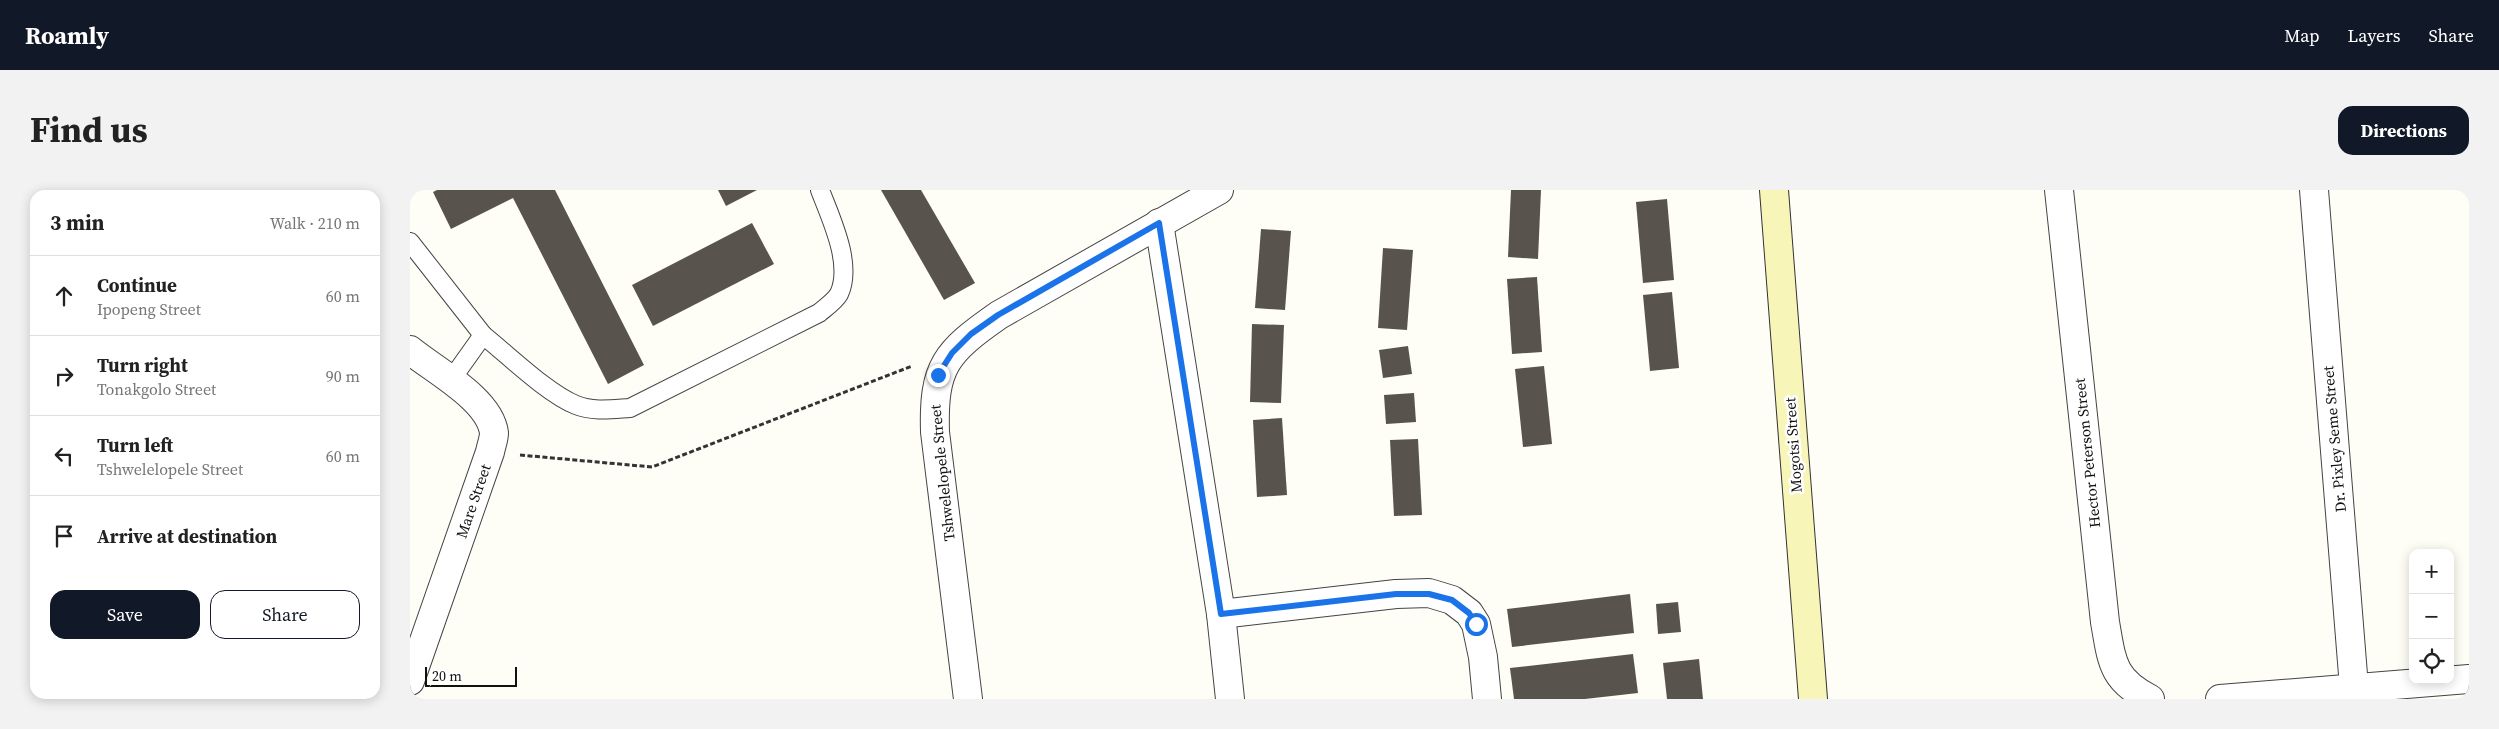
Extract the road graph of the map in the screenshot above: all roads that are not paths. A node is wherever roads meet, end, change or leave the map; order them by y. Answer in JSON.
{"nodes":[{"id":1,"x":820,"y":190,"type":"edge"},
{"id":2,"x":1218,"y":190,"type":"edge"},
{"id":3,"x":1774,"y":190,"type":"edge"},
{"id":4,"x":2058,"y":190,"type":"edge"},
{"id":5,"x":2314,"y":190,"type":"edge"},
{"id":6,"x":1159,"y":223,"type":"junction"},
{"id":7,"x":410,"y":242,"type":"edge"},
{"id":8,"x":483,"y":335,"type":"junction"},
{"id":9,"x":410,"y":350,"type":"edge"},
{"id":10,"x":451,"y":380,"type":"junction"},
{"id":11,"x":1221,"y":614,"type":"junction"},
{"id":12,"x":2469,"y":679,"type":"edge"},
{"id":13,"x":410,"y":681,"type":"edge"},
{"id":14,"x":2354,"y":687,"type":"junction"},
{"id":15,"x":968,"y":699,"type":"edge"},
{"id":16,"x":1230,"y":699,"type":"edge"},
{"id":17,"x":1487,"y":699,"type":"edge"},
{"id":18,"x":1813,"y":699,"type":"edge"},
{"id":19,"x":2150,"y":699,"type":"edge"},
{"id":20,"x":2220,"y":699,"type":"edge"}],
"edges":[{"from":1,"to":8,"type":"lane"},
{"from":2,"to":6,"type":"street","name":"Tshwelelopele Street"},
{"from":3,"to":18,"type":"street","name":"Mogotsi Street"},
{"from":4,"to":19,"type":"street","name":"Hector Peterson Street"},
{"from":5,"to":14,"type":"street","name":"Dr. Pixley Seme Street"},
{"from":6,"to":11,"type":"street"},
{"from":6,"to":15,"type":"street","name":"Tshwelelopele Street"},
{"from":7,"to":8,"type":"lane"},
{"from":8,"to":10,"type":"lane"},
{"from":9,"to":10,"type":"street","name":"Mare Street"},
{"from":10,"to":13,"type":"street","name":"Mare Street"},
{"from":11,"to":16,"type":"street"},
{"from":11,"to":17,"type":"street"},
{"from":12,"to":14,"type":"street"},
{"from":14,"to":20,"type":"street"}]}
